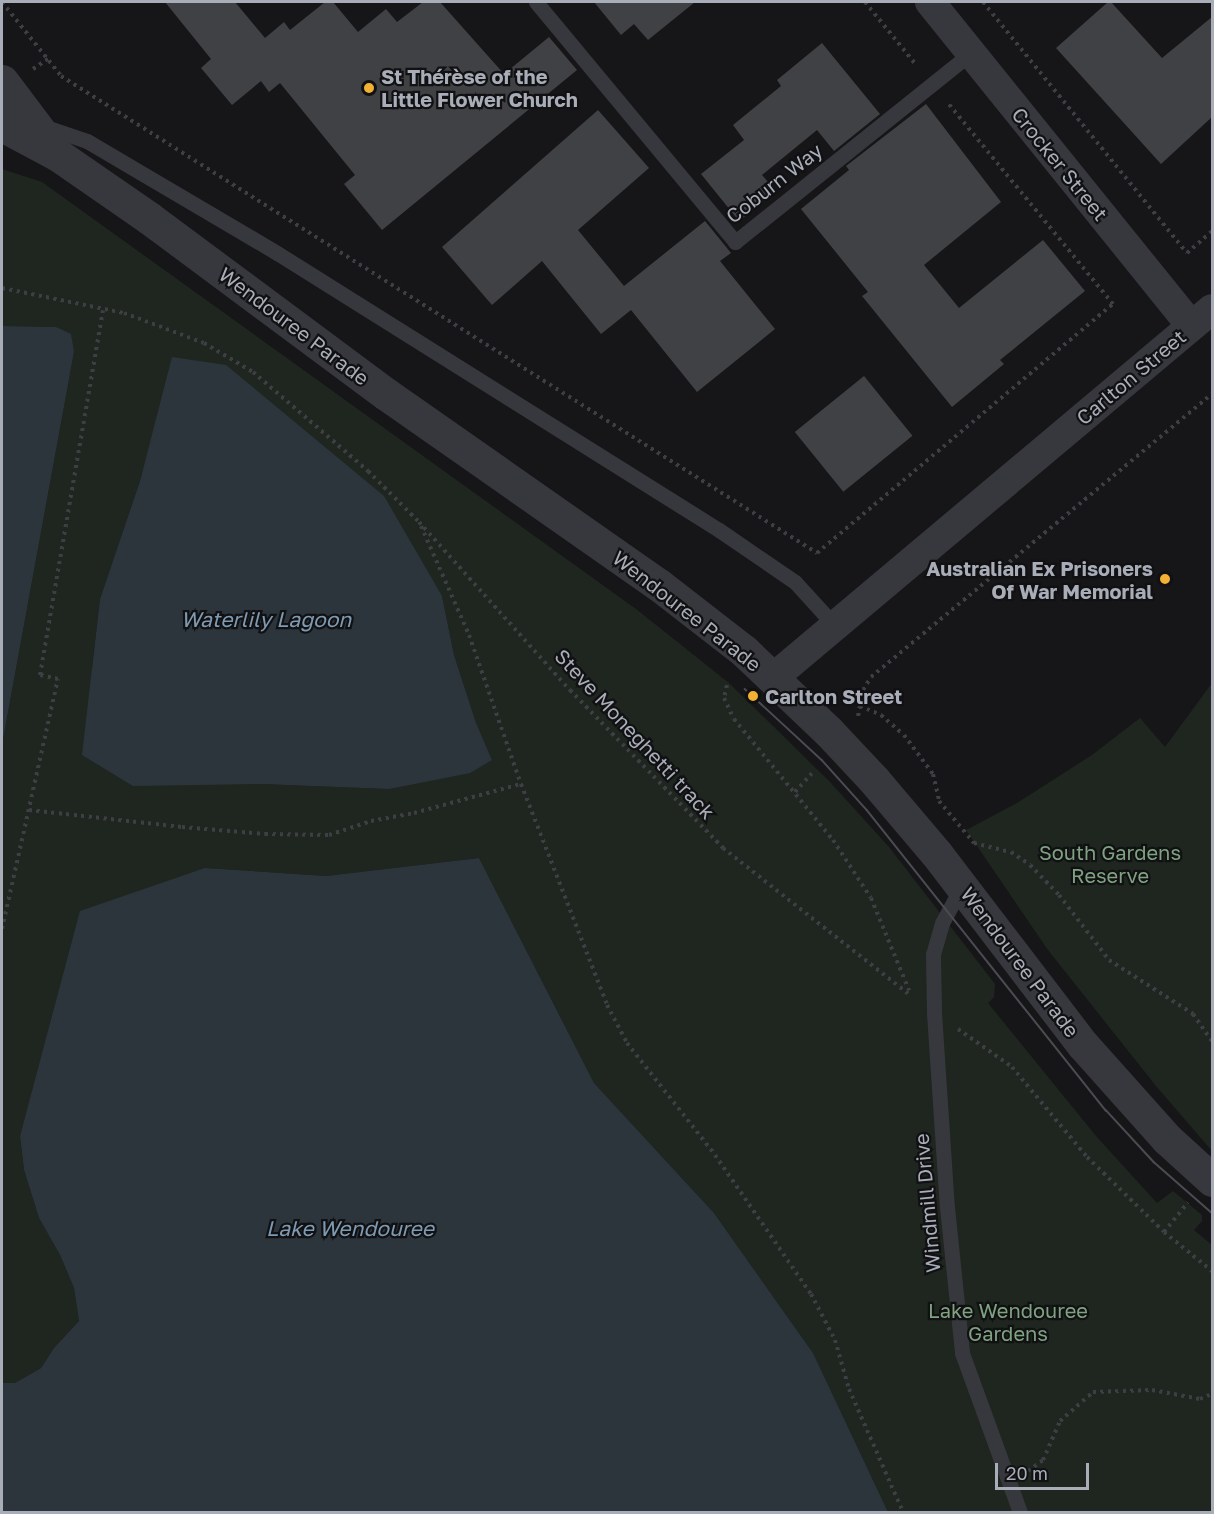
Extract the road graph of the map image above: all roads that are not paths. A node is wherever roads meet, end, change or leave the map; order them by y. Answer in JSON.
{"nodes":[{"id":1,"x":536,"y":2,"type":"edge"},
{"id":2,"x":930,"y":2,"type":"edge"},
{"id":3,"x":971,"y":53,"type":"junction"},
{"id":4,"x":2,"y":81,"type":"edge"},
{"id":5,"x":17,"y":124,"type":"edge"},
{"id":6,"x":1202,"y":318,"type":"edge"},
{"id":7,"x":835,"y":626,"type":"junction"},
{"id":8,"x":774,"y":678,"type":"junction"},
{"id":9,"x":962,"y":886,"type":"junction"},
{"id":10,"x":1212,"y":1180,"type":"edge"},
{"id":11,"x":1020,"y":1512,"type":"edge"}],
"edges":[{"from":1,"to":3,"type":"lane","name":"Coburn Way"},
{"from":2,"to":3,"type":"street","name":"Crocker Street"},
{"from":3,"to":6,"type":"street","name":"Crocker Street"},
{"from":4,"to":5,"type":"street","name":"Wendouree Parade"},
{"from":5,"to":7,"type":"lane"},
{"from":5,"to":8,"type":"street","name":"Wendouree Parade"},
{"from":6,"to":7,"type":"street","name":"Carlton Street"},
{"from":7,"to":8,"type":"street","name":"Carlton Street"},
{"from":8,"to":9,"type":"street","name":"Wendouree Parade"},
{"from":9,"to":10,"type":"street","name":"Wendouree Parade"},
{"from":9,"to":11,"type":"lane","name":"Windmill Drive"}]}
